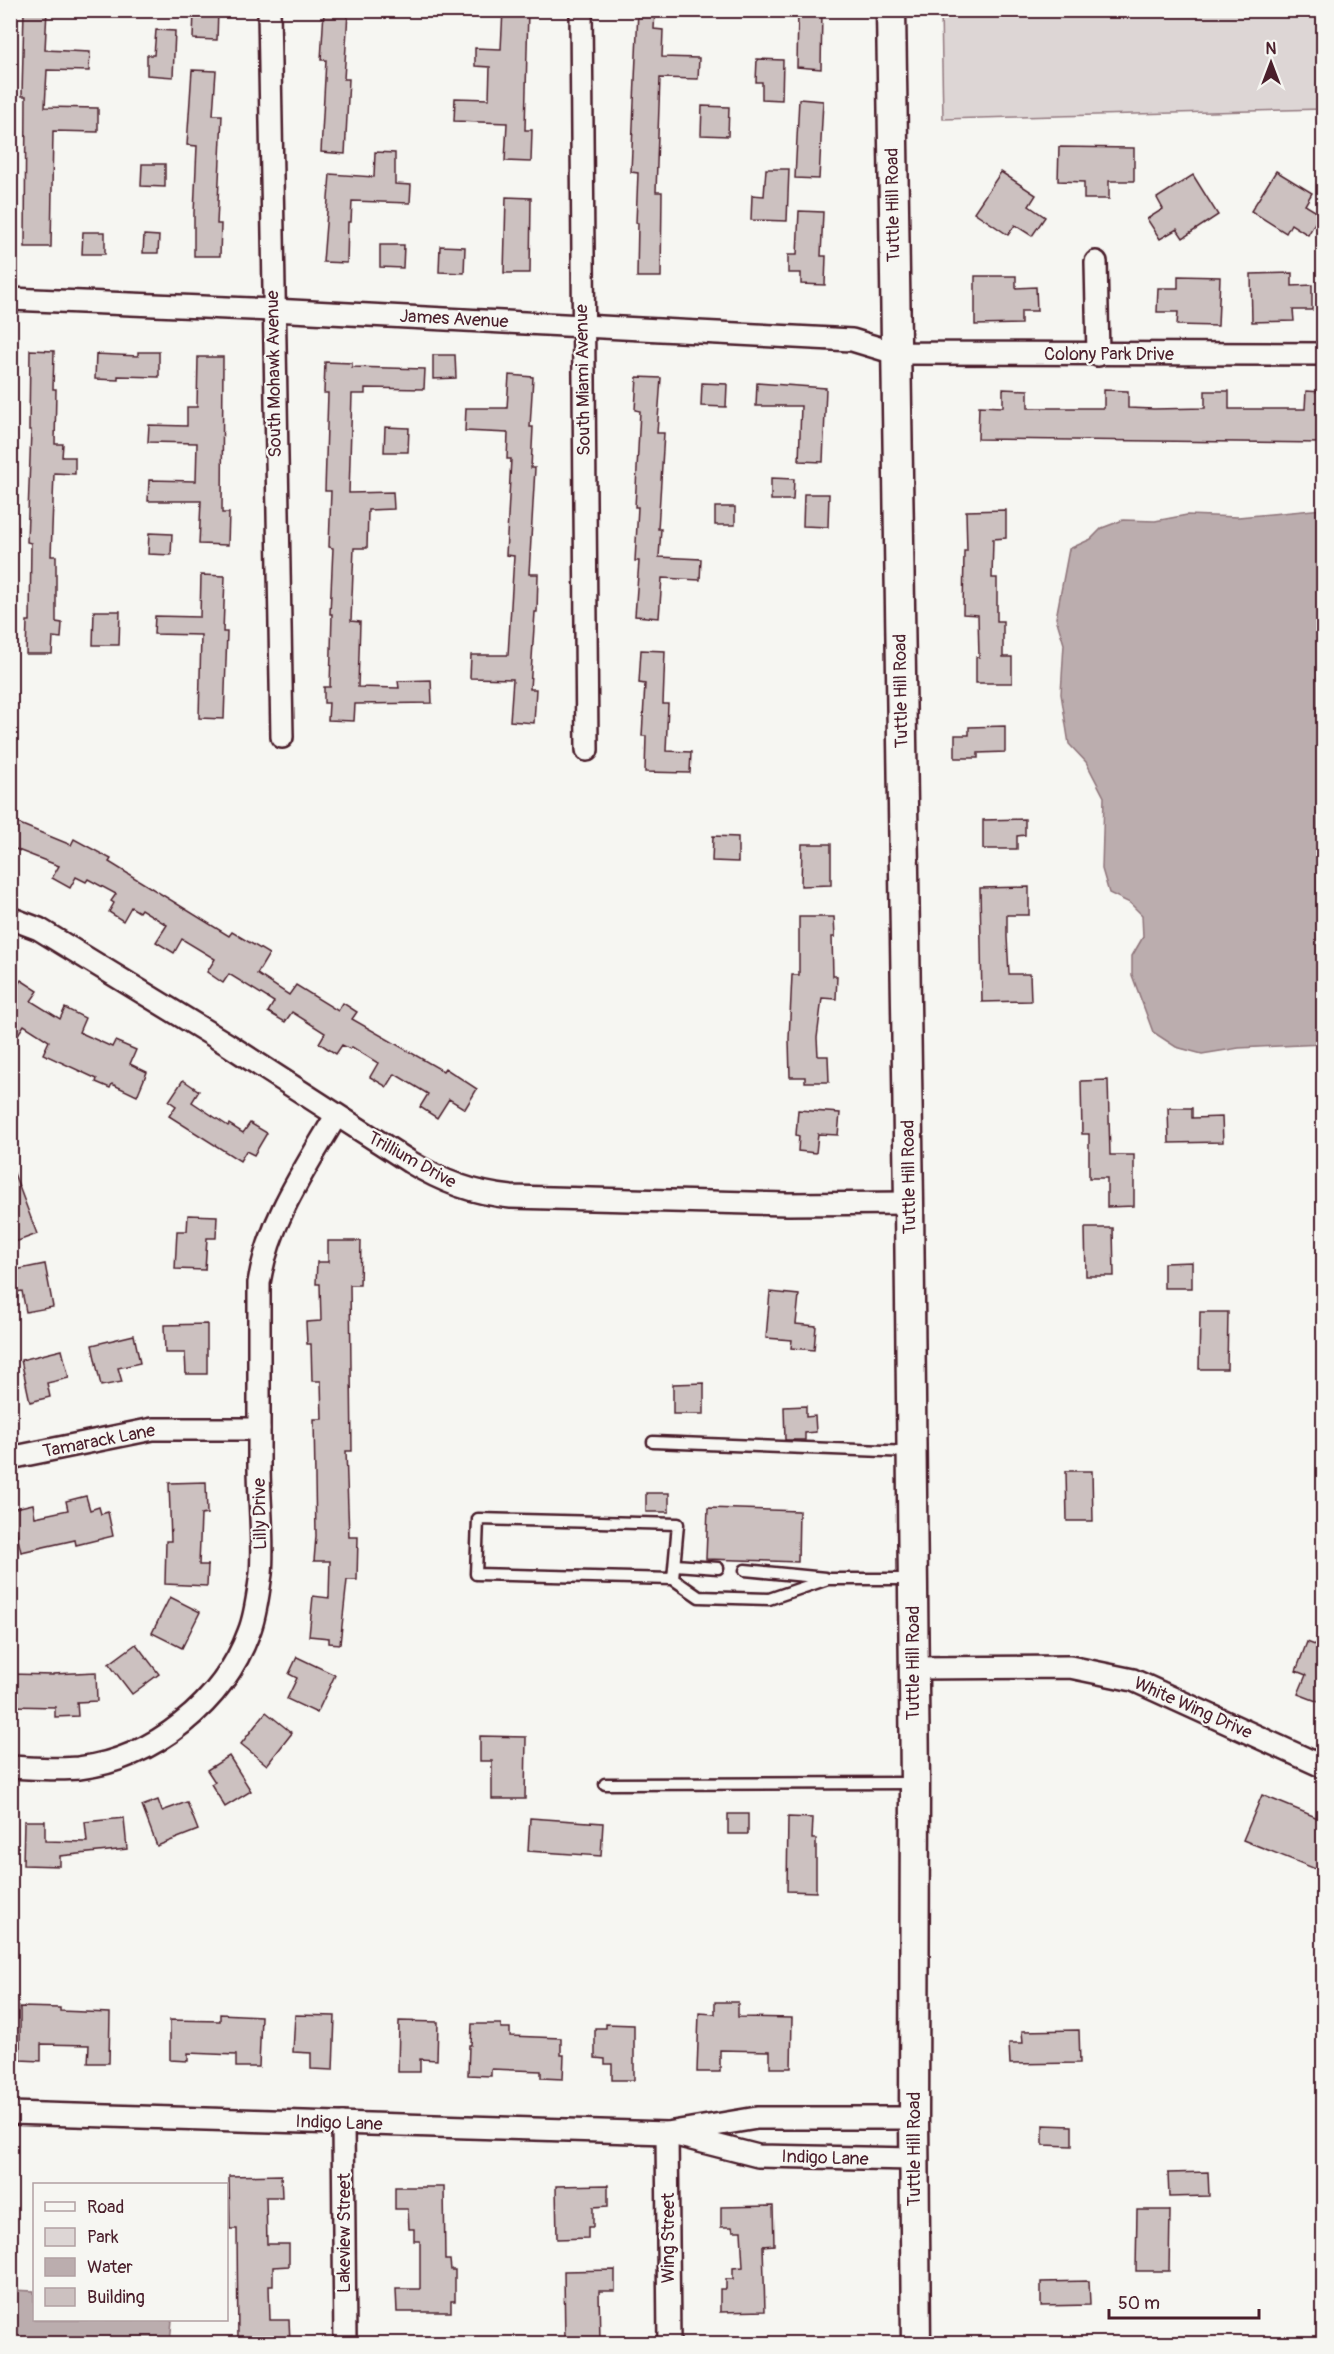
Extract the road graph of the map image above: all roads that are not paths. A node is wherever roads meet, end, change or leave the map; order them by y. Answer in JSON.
{"nodes":[{"id":1,"x":269,"y":10,"type":"edge"},
{"id":2,"x":581,"y":10,"type":"edge"},
{"id":3,"x":891,"y":10,"type":"edge"},
{"id":4,"x":1096,"y":262,"type":"dead end"},
{"id":5,"x":10,"y":299,"type":"edge"},
{"id":6,"x":273,"y":310,"type":"junction"},
{"id":7,"x":583,"y":326,"type":"junction"},
{"id":8,"x":895,"y":353,"type":"junction"},
{"id":9,"x":1323,"y":354,"type":"edge"},
{"id":10,"x":1098,"y":355,"type":"junction"},
{"id":11,"x":282,"y":737,"type":"dead end"},
{"id":12,"x":587,"y":750,"type":"dead end"},
{"id":13,"x":10,"y":918,"type":"edge"},
{"id":14,"x":336,"y":1116,"type":"junction"},
{"id":15,"x":909,"y":1203,"type":"junction"},
{"id":16,"x":259,"y":1429,"type":"junction"},
{"id":17,"x":653,"y":1442,"type":"dead end"},
{"id":18,"x":911,"y":1452,"type":"junction"},
{"id":19,"x":10,"y":1458,"type":"edge"},
{"id":20,"x":675,"y":1565,"type":"junction"},
{"id":21,"x":718,"y":1568,"type":"dead end"},
{"id":22,"x":746,"y":1570,"type":"dead end"},
{"id":23,"x":674,"y":1579,"type":"junction"},
{"id":24,"x":828,"y":1579,"type":"junction"},
{"id":25,"x":913,"y":1579,"type":"junction"},
{"id":26,"x":913,"y":1668,"type":"junction"},
{"id":27,"x":10,"y":1767,"type":"edge"},
{"id":28,"x":1323,"y":1767,"type":"edge"},
{"id":29,"x":915,"y":1783,"type":"junction"},
{"id":30,"x":605,"y":1784,"type":"dead end"},
{"id":31,"x":10,"y":2113,"type":"edge"},
{"id":32,"x":914,"y":2118,"type":"junction"},
{"id":33,"x":343,"y":2123,"type":"junction"},
{"id":34,"x":666,"y":2133,"type":"junction"},
{"id":35,"x":914,"y":2160,"type":"junction"},
{"id":36,"x":345,"y":2343,"type":"edge"},
{"id":37,"x":669,"y":2343,"type":"edge"},
{"id":38,"x":916,"y":2343,"type":"edge"}],
"edges":[{"from":1,"to":6,"type":"street","name":"South Mohawk Avenue"},
{"from":2,"to":7,"type":"street","name":"South Miami Avenue"},
{"from":3,"to":8,"type":"main road","name":"Tuttle Hill Road"},
{"from":4,"to":10,"type":"street"},
{"from":5,"to":6,"type":"street","name":"James Avenue"},
{"from":6,"to":7,"type":"street","name":"James Avenue"},
{"from":6,"to":11,"type":"street","name":"South Mohawk Avenue"},
{"from":7,"to":8,"type":"street","name":"James Avenue"},
{"from":7,"to":12,"type":"street","name":"South Miami Avenue"},
{"from":8,"to":10,"type":"street","name":"Colony Park Drive"},
{"from":8,"to":15,"type":"main road","name":"Tuttle Hill Road"},
{"from":9,"to":10,"type":"street","name":"Colony Park Drive"},
{"from":13,"to":14,"type":"street","name":"Trillium Drive"},
{"from":14,"to":15,"type":"street","name":"Trillium Drive"},
{"from":14,"to":16,"type":"street","name":"Lilly Drive"},
{"from":15,"to":18,"type":"main road","name":"Tuttle Hill Road"},
{"from":16,"to":19,"type":"street","name":"Tamarack Lane"},
{"from":16,"to":27,"type":"street","name":"Lilly Drive"},
{"from":17,"to":18,"type":"lane"},
{"from":18,"to":25,"type":"main road","name":"Tuttle Hill Road"},
{"from":20,"to":21,"type":"lane"},
{"from":20,"to":23,"type":"lane"},
{"from":20,"to":23,"type":"lane"},
{"from":22,"to":24,"type":"lane"},
{"from":23,"to":24,"type":"lane"},
{"from":24,"to":25,"type":"lane"},
{"from":25,"to":26,"type":"main road","name":"Tuttle Hill Road"},
{"from":26,"to":28,"type":"street","name":"White Wing Drive"},
{"from":26,"to":29,"type":"main road","name":"Tuttle Hill Road"},
{"from":29,"to":30,"type":"lane"},
{"from":29,"to":32,"type":"main road","name":"Tuttle Hill Road"},
{"from":31,"to":33,"type":"street","name":"Indigo Lane"},
{"from":32,"to":34,"type":"street","name":"Indigo Lane"},
{"from":32,"to":35,"type":"main road","name":"Tuttle Hill Road"},
{"from":33,"to":34,"type":"street","name":"Indigo Lane"},
{"from":33,"to":36,"type":"street","name":"Lakeview Street"},
{"from":34,"to":35,"type":"street","name":"Indigo Lane"},
{"from":34,"to":37,"type":"street","name":"Wing Street"},
{"from":35,"to":38,"type":"main road","name":"Tuttle Hill Road"}]}
